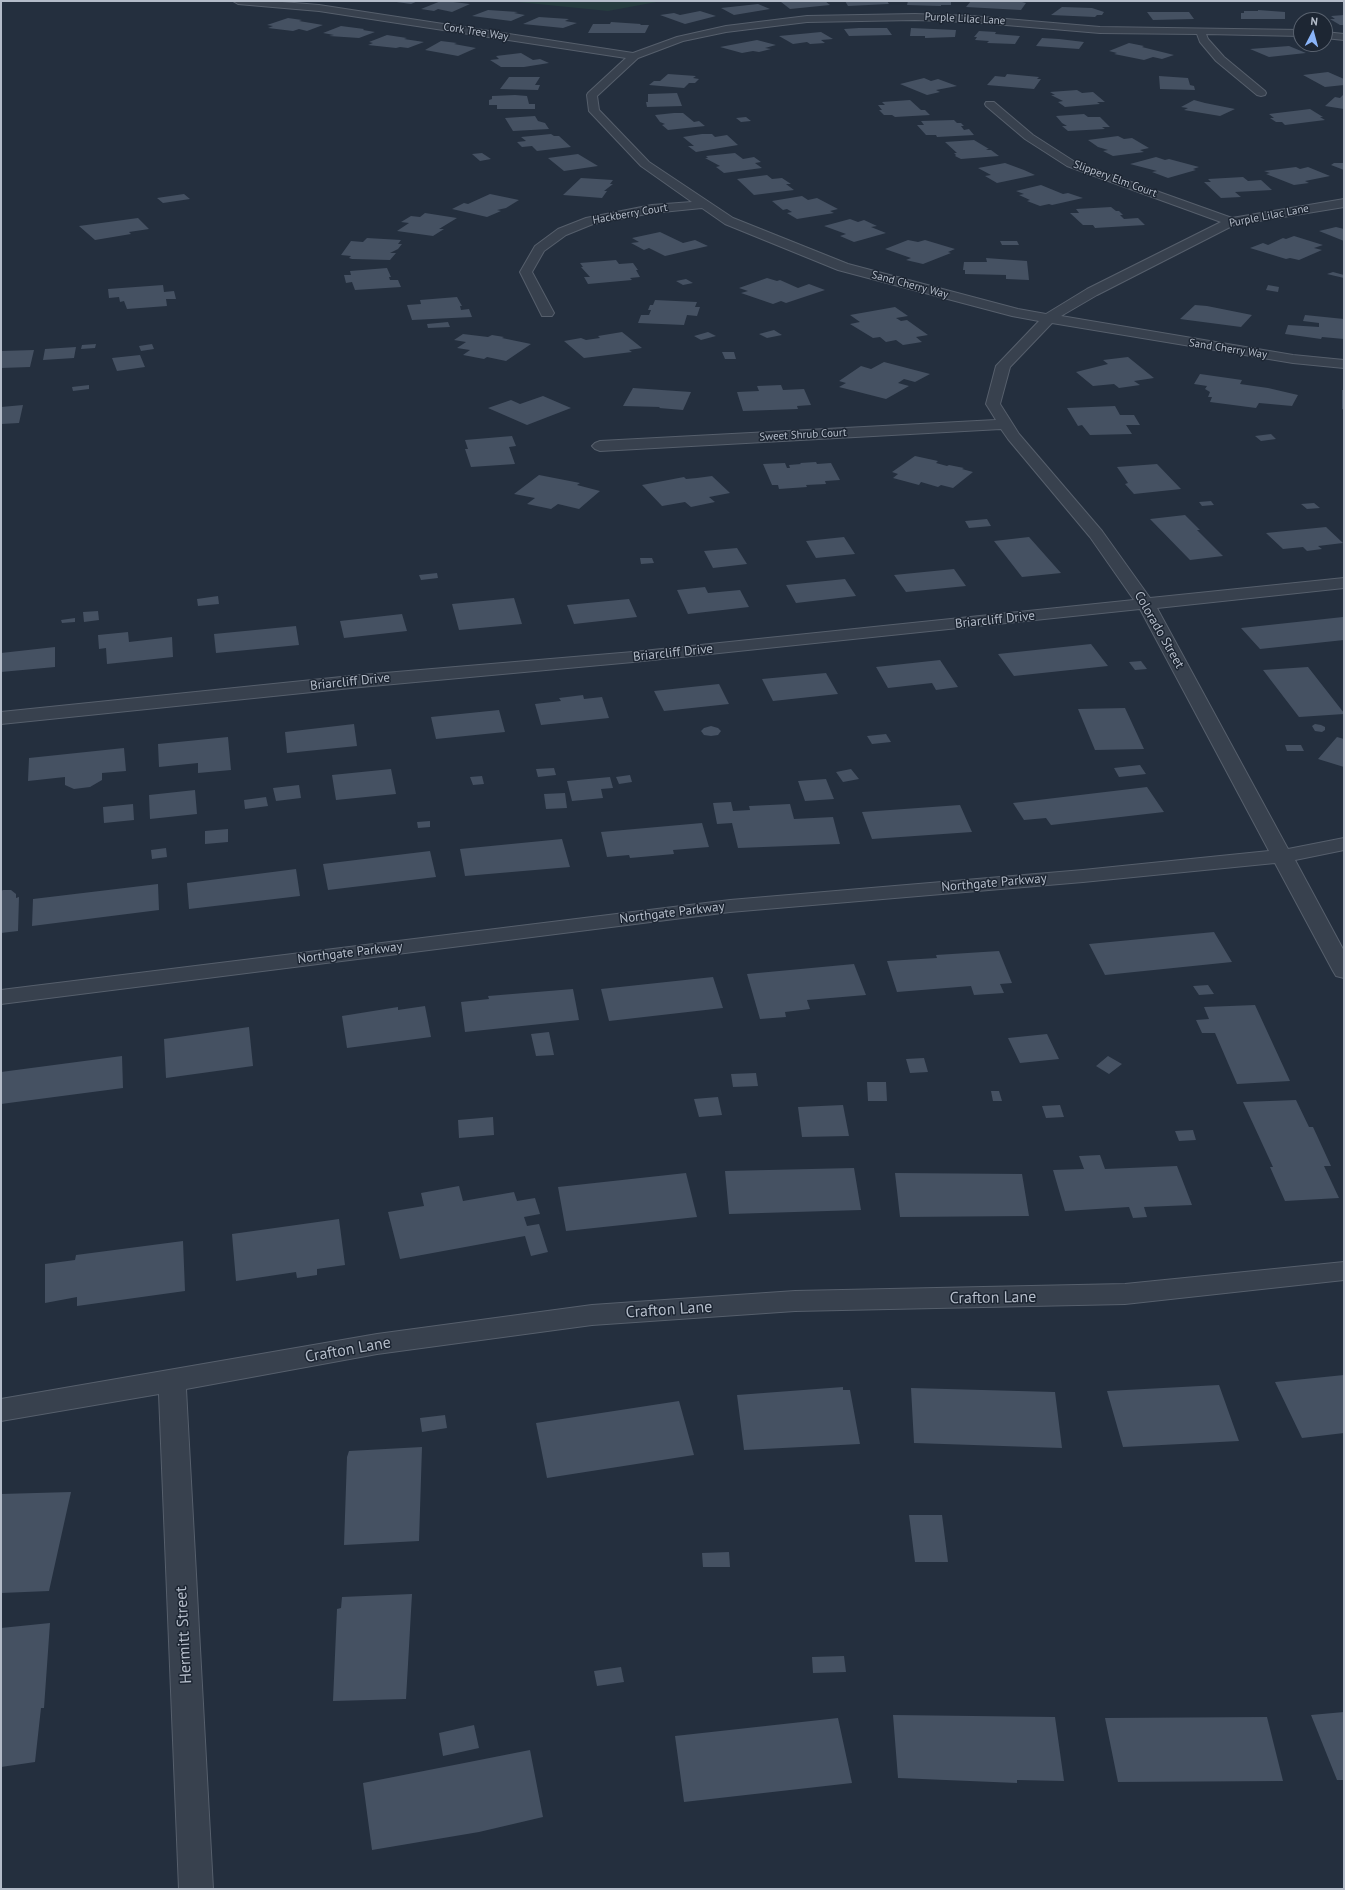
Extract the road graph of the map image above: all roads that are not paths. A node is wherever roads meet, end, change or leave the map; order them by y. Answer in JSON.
{"nodes":[{"id":1,"x":238,"y":1,"type":"edge"},
{"id":2,"x":287,"y":1,"type":"edge"},
{"id":3,"x":319,"y":8,"type":"junction"},
{"id":4,"x":1201,"y":32,"type":"junction"},
{"id":5,"x":1293,"y":33,"type":"edge"},
{"id":6,"x":1333,"y":36,"type":"edge"},
{"id":7,"x":1344,"y":37,"type":"edge"},
{"id":8,"x":634,"y":56,"type":"junction"},
{"id":9,"x":1261,"y":93,"type":"dead end"},
{"id":10,"x":990,"y":104,"type":"dead end"},
{"id":11,"x":1344,"y":203,"type":"edge"},
{"id":12,"x":705,"y":204,"type":"junction"},
{"id":13,"x":1230,"y":222,"type":"junction"},
{"id":14,"x":547,"y":313,"type":"dead end"},
{"id":15,"x":1049,"y":318,"type":"junction"},
{"id":16,"x":1344,"y":364,"type":"edge"},
{"id":17,"x":1006,"y":424,"type":"junction"},
{"id":18,"x":600,"y":446,"type":"dead end"},
{"id":19,"x":1344,"y":583,"type":"edge"},
{"id":20,"x":1146,"y":604,"type":"junction"},
{"id":21,"x":1,"y":718,"type":"edge"},
{"id":22,"x":1344,"y":844,"type":"edge"},
{"id":23,"x":1283,"y":856,"type":"junction"},
{"id":24,"x":1344,"y":971,"type":"edge"},
{"id":25,"x":1,"y":997,"type":"edge"},
{"id":26,"x":1344,"y":1271,"type":"edge"},
{"id":27,"x":172,"y":1381,"type":"junction"},
{"id":28,"x":1,"y":1410,"type":"edge"},
{"id":29,"x":196,"y":1889,"type":"edge"}],
"edges":[{"from":1,"to":3,"type":"street","name":"Cork Tree Way"},
{"from":2,"to":3,"type":"street","name":"Cork Tree Way"},
{"from":3,"to":8,"type":"street","name":"Cork Tree Way"},
{"from":4,"to":5,"type":"street","name":"Purple Lilac Lane"},
{"from":4,"to":8,"type":"street","name":"Purple Lilac Lane"},
{"from":4,"to":9,"type":"street"},
{"from":6,"to":7,"type":"street"},
{"from":8,"to":12,"type":"street","name":"Sand Cherry Way"},
{"from":10,"to":13,"type":"street","name":"Slippery Elm Court"},
{"from":11,"to":13,"type":"street","name":"Purple Lilac Lane"},
{"from":12,"to":14,"type":"street","name":"Hackberry Court"},
{"from":12,"to":15,"type":"street","name":"Sand Cherry Way"},
{"from":13,"to":15,"type":"street","name":"Purple Lilac Lane"},
{"from":15,"to":16,"type":"street","name":"Sand Cherry Way"},
{"from":15,"to":17,"type":"street","name":"Colorado Street"},
{"from":17,"to":18,"type":"street","name":"Sweet Shrub Court"},
{"from":17,"to":20,"type":"street","name":"Colorado Street"},
{"from":19,"to":20,"type":"street","name":"Briarcliff Drive"},
{"from":20,"to":21,"type":"street","name":"Briarcliff Drive"},
{"from":20,"to":23,"type":"street","name":"Colorado Street"},
{"from":22,"to":23,"type":"street","name":"Northgate Parkway"},
{"from":23,"to":24,"type":"street","name":"Colorado Street"},
{"from":23,"to":25,"type":"street","name":"Northgate Parkway"},
{"from":26,"to":27,"type":"street","name":"Crafton Lane"},
{"from":27,"to":28,"type":"street","name":"Crafton Lane"},
{"from":27,"to":29,"type":"street","name":"Hermitt Street"}]}
